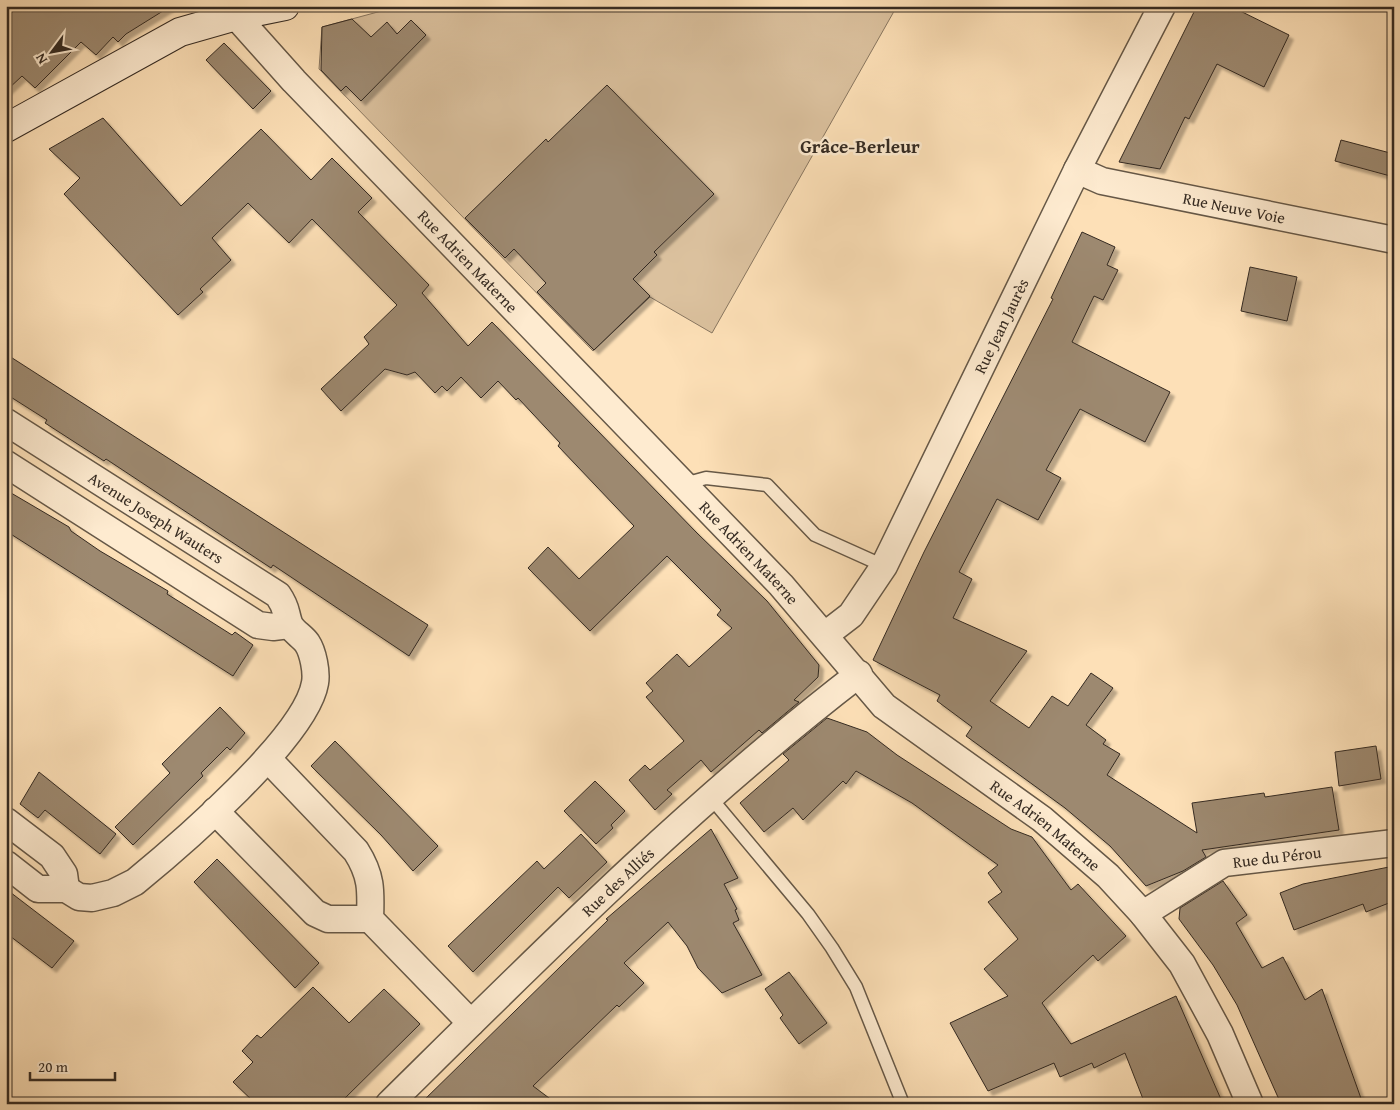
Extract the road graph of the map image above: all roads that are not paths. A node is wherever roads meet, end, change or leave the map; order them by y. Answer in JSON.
{"nodes":[{"id":1,"x":286,"y":6,"type":"edge"},
{"id":2,"x":1162,"y":6,"type":"edge"},
{"id":3,"x":231,"y":11,"type":"edge"},
{"id":4,"x":6,"y":128,"type":"edge"},
{"id":5,"x":1077,"y":170,"type":"junction"},
{"id":6,"x":1394,"y":240,"type":"edge"},
{"id":7,"x":6,"y":422,"type":"edge"},
{"id":8,"x":6,"y":464,"type":"edge"},
{"id":9,"x":684,"y":484,"type":"junction"},
{"id":10,"x":884,"y":566,"type":"junction"},
{"id":11,"x":289,"y":625,"type":"junction"},
{"id":12,"x":825,"y":635,"type":"junction"},
{"id":13,"x":859,"y":674,"type":"junction"},
{"id":14,"x":268,"y":759,"type":"junction"},
{"id":15,"x":711,"y":798,"type":"junction"},
{"id":16,"x":215,"y":811,"type":"junction"},
{"id":17,"x":6,"y":820,"type":"edge"},
{"id":18,"x":1394,"y":843,"type":"edge"},
{"id":19,"x":6,"y":864,"type":"edge"},
{"id":20,"x":66,"y":890,"type":"junction"},
{"id":21,"x":1144,"y":914,"type":"junction"},
{"id":22,"x":370,"y":919,"type":"junction"},
{"id":23,"x":471,"y":1023,"type":"junction"},
{"id":24,"x":389,"y":1104,"type":"edge"},
{"id":25,"x":903,"y":1104,"type":"edge"},
{"id":26,"x":1250,"y":1104,"type":"edge"}],
"edges":[{"from":1,"to":3,"type":"street"},
{"from":2,"to":5,"type":"street","name":"Rue Jean Jaurès"},
{"from":3,"to":4,"type":"street"},
{"from":3,"to":9,"type":"street","name":"Rue Adrien Materne"},
{"from":5,"to":6,"type":"street","name":"Rue Neuve Voie"},
{"from":5,"to":10,"type":"street","name":"Rue Jean Jaurès"},
{"from":7,"to":11,"type":"street","name":"Avenue Joseph Wauters"},
{"from":8,"to":11,"type":"street"},
{"from":9,"to":10,"type":"lane"},
{"from":9,"to":12,"type":"street","name":"Rue Adrien Materne"},
{"from":10,"to":12,"type":"street","name":"Rue Jean Jaurès"},
{"from":11,"to":14,"type":"street","name":"Avenue Joseph Wauters"},
{"from":12,"to":13,"type":"street","name":"Rue Adrien Materne"},
{"from":13,"to":15,"type":"street","name":"Rue des Alliés"},
{"from":13,"to":21,"type":"street","name":"Rue Adrien Materne"},
{"from":14,"to":16,"type":"street","name":"Avenue Joseph Wauters"},
{"from":14,"to":22,"type":"street"},
{"from":15,"to":23,"type":"street","name":"Rue des Alliés"},
{"from":15,"to":25,"type":"lane"},
{"from":16,"to":20,"type":"street","name":"Avenue Joseph Wauters"},
{"from":16,"to":22,"type":"street"},
{"from":17,"to":20,"type":"street"},
{"from":18,"to":21,"type":"street","name":"Rue du Pérou"},
{"from":19,"to":20,"type":"street","name":"Avenue Joseph Wauters"},
{"from":21,"to":26,"type":"street","name":"Rue Adrien Materne"},
{"from":22,"to":23,"type":"street"},
{"from":23,"to":24,"type":"street","name":"Rue des Alliés"}]}
